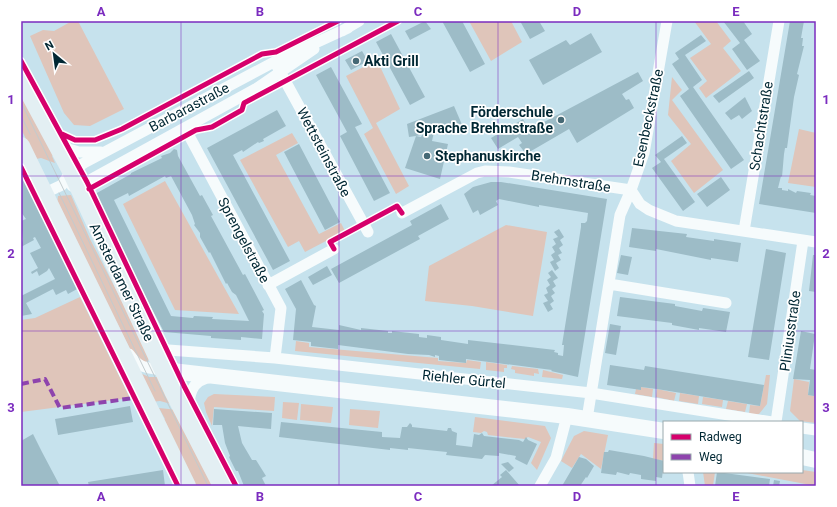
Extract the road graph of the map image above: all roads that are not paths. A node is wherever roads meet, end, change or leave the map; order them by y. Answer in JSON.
{"nodes":[{"id":1,"x":359,"y":21,"type":"edge"},
{"id":2,"x":667,"y":21,"type":"edge"},
{"id":3,"x":779,"y":21,"type":"edge"},
{"id":4,"x":348,"y":28,"type":"junction"},
{"id":5,"x":274,"y":62,"type":"junction"},
{"id":6,"x":280,"y":71,"type":"junction"},
{"id":7,"x":21,"y":78,"type":"edge"},
{"id":8,"x":185,"y":128,"type":"junction"},
{"id":9,"x":21,"y":146,"type":"edge"},
{"id":10,"x":58,"y":146,"type":"junction"},
{"id":11,"x":104,"y":152,"type":"junction"},
{"id":12,"x":70,"y":181,"type":"junction"},
{"id":13,"x":631,"y":190,"type":"junction"},
{"id":14,"x":45,"y":193,"type":"junction"},
{"id":15,"x":402,"y":213,"type":"dead end"},
{"id":16,"x":744,"y":231,"type":"junction"},
{"id":17,"x":368,"y":232,"type":"dead end"},
{"id":18,"x":803,"y":240,"type":"junction"},
{"id":19,"x":816,"y":242,"type":"edge"},
{"id":20,"x":334,"y":249,"type":"dead end"},
{"id":21,"x":609,"y":284,"type":"junction"},
{"id":22,"x":268,"y":285,"type":"junction"},
{"id":23,"x":726,"y":303,"type":"dead end"},
{"id":24,"x":110,"y":327,"type":"junction"},
{"id":25,"x":155,"y":349,"type":"junction"},
{"id":26,"x":275,"y":358,"type":"junction"},
{"id":27,"x":164,"y":370,"type":"junction"},
{"id":28,"x":214,"y":377,"type":"junction"},
{"id":29,"x":591,"y":393,"type":"junction"},
{"id":30,"x":567,"y":416,"type":"junction"},
{"id":31,"x":188,"y":417,"type":"junction"},
{"id":32,"x":587,"y":419,"type":"junction"},
{"id":33,"x":766,"y":421,"type":"edge"},
{"id":34,"x":776,"y":421,"type":"edge"},
{"id":35,"x":803,"y":428,"type":"edge"},
{"id":36,"x":816,"y":430,"type":"edge"},
{"id":37,"x":663,"y":431,"type":"edge"},
{"id":38,"x":803,"y":457,"type":"edge"},
{"id":39,"x":816,"y":460,"type":"edge"},
{"id":40,"x":688,"y":473,"type":"edge"},
{"id":41,"x":186,"y":486,"type":"edge"},
{"id":42,"x":222,"y":486,"type":"edge"},
{"id":43,"x":540,"y":486,"type":"edge"},
{"id":44,"x":690,"y":486,"type":"edge"}],
"edges":[{"from":1,"to":4,"type":"street","name":"Barbarastraße"},
{"from":2,"to":13,"type":"street","name":"Esenbeckstraße"},
{"from":3,"to":16,"type":"street","name":"Schachtstraße"},
{"from":4,"to":5,"type":"street","name":"Barbarastraße"},
{"from":4,"to":6,"type":"street","name":"Barbarastraße"},
{"from":5,"to":6,"type":"street"},
{"from":5,"to":11,"type":"street","name":"Barbarastraße"},
{"from":6,"to":8,"type":"street","name":"Barbarastraße"},
{"from":6,"to":17,"type":"street","name":"Wettsteinstraße"},
{"from":7,"to":10,"type":"main road","name":"Amsterdamer Straße"},
{"from":8,"to":12,"type":"street","name":"Barbarastraße"},
{"from":8,"to":22,"type":"street","name":"Sprengelstraße"},
{"from":9,"to":14,"type":"main road"},
{"from":10,"to":11,"type":"street","name":"Barbarastraße"},
{"from":10,"to":12,"type":"main road","name":"Amsterdamer Straße"},
{"from":11,"to":12,"type":"street","name":"Barbarastraße"},
{"from":12,"to":14,"type":"street","name":"Barbarastraße"},
{"from":12,"to":25,"type":"main road","name":"Amsterdamer Straße"},
{"from":13,"to":15,"type":"street","name":"Brehmstraße"},
{"from":13,"to":16,"type":"street"},
{"from":13,"to":21,"type":"street","name":"Esenbeckstraße"},
{"from":14,"to":24,"type":"main road"},
{"from":16,"to":18,"type":"street"},
{"from":18,"to":19,"type":"street"},
{"from":18,"to":34,"type":"street","name":"Pliniusstraße"},
{"from":20,"to":22,"type":"street"},
{"from":21,"to":23,"type":"street"},
{"from":21,"to":29,"type":"street","name":"Esenbeckstraße"},
{"from":22,"to":26,"type":"street","name":"Sprengelstraße"},
{"from":24,"to":27,"type":"street","name":"Riehler Gürtel"},
{"from":24,"to":41,"type":"main road"},
{"from":25,"to":26,"type":"street","name":"Riehler Gürtel"},
{"from":25,"to":27,"type":"main road","name":"Amsterdamer Straße"},
{"from":26,"to":29,"type":"street","name":"Riehler Gürtel"},
{"from":27,"to":28,"type":"street","name":"Riehler Gürtel"},
{"from":27,"to":31,"type":"main road","name":"Amsterdamer Straße"},
{"from":28,"to":30,"type":"street","name":"Riehler Gürtel"},
{"from":28,"to":31,"type":"street"},
{"from":29,"to":32,"type":"street","name":"Esenbeckstraße"},
{"from":29,"to":33,"type":"street","name":"Riehler Gürtel"},
{"from":30,"to":32,"type":"street","name":"Riehler Gürtel"},
{"from":30,"to":43,"type":"street"},
{"from":31,"to":42,"type":"main road","name":"Amsterdamer Straße"},
{"from":32,"to":37,"type":"street","name":"Riehler Gürtel"},
{"from":35,"to":36,"type":"street"},
{"from":38,"to":39,"type":"street"},
{"from":40,"to":44,"type":"street"}]}
